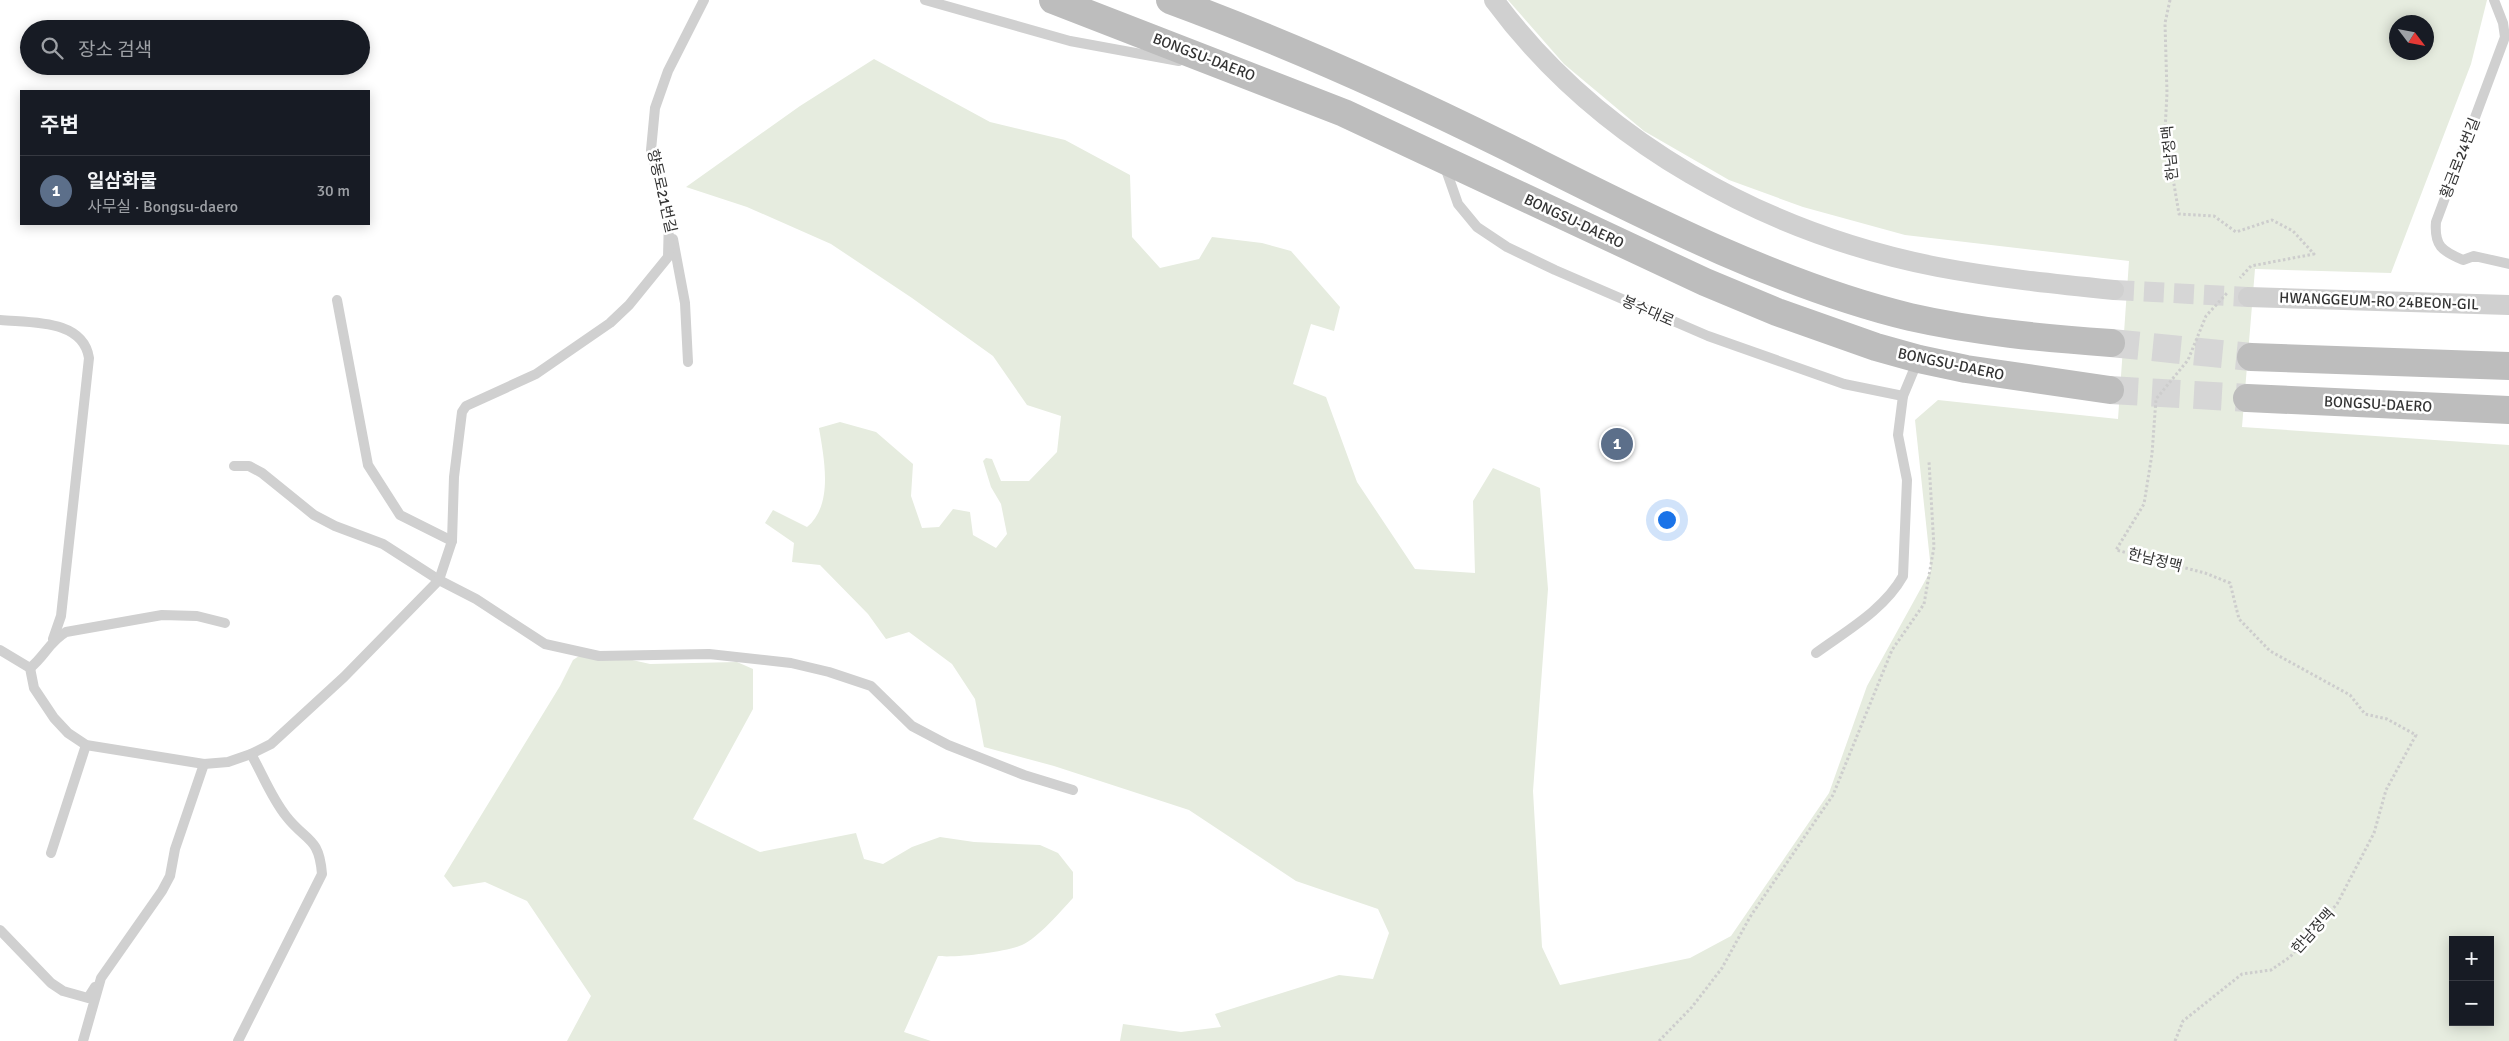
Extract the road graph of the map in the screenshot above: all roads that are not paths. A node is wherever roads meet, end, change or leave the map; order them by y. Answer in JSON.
{"nodes":[{"id":1,"x":704,"y":0,"type":"edge"},
{"id":2,"x":925,"y":0,"type":"edge"},
{"id":3,"x":1053,"y":0,"type":"edge"},
{"id":4,"x":1170,"y":0,"type":"edge"},
{"id":5,"x":1494,"y":0,"type":"edge"},
{"id":6,"x":2494,"y":0,"type":"edge"},
{"id":7,"x":1246,"y":73,"type":"junction"},
{"id":8,"x":1442,"y":159,"type":"junction"},
{"id":9,"x":670,"y":218,"type":"junction"},
{"id":10,"x":2509,"y":264,"type":"edge"},
{"id":11,"x":2240,"y":288,"type":"tunnel mouth"},
{"id":12,"x":2114,"y":290,"type":"tunnel mouth"},
{"id":13,"x":337,"y":300,"type":"dead end"},
{"id":14,"x":2509,"y":305,"type":"edge"},
{"id":15,"x":0,"y":320,"type":"edge"},
{"id":16,"x":2111,"y":343,"type":"tunnel mouth"},
{"id":17,"x":2251,"y":357,"type":"tunnel mouth"},
{"id":18,"x":1919,"y":359,"type":"junction"},
{"id":19,"x":688,"y":362,"type":"dead end"},
{"id":20,"x":2509,"y":366,"type":"edge"},
{"id":21,"x":2110,"y":390,"type":"tunnel mouth"},
{"id":22,"x":1903,"y":396,"type":"junction"},
{"id":23,"x":2247,"y":398,"type":"tunnel mouth"},
{"id":24,"x":2509,"y":410,"type":"edge"},
{"id":25,"x":234,"y":466,"type":"dead end"},
{"id":26,"x":452,"y":541,"type":"junction"},
{"id":27,"x":439,"y":580,"type":"junction"},
{"id":28,"x":225,"y":623,"type":"dead end"},
{"id":29,"x":54,"y":639,"type":"junction"},
{"id":30,"x":0,"y":650,"type":"edge"},
{"id":31,"x":1816,"y":653,"type":"dead end"},
{"id":32,"x":30,"y":668,"type":"junction"},
{"id":33,"x":86,"y":745,"type":"junction"},
{"id":34,"x":251,"y":754,"type":"junction"},
{"id":35,"x":204,"y":764,"type":"junction"},
{"id":36,"x":1073,"y":790,"type":"dead end"},
{"id":37,"x":50,"y":853,"type":"dead end"},
{"id":38,"x":0,"y":930,"type":"edge"},
{"id":39,"x":101,"y":978,"type":"junction"},
{"id":40,"x":83,"y":1041,"type":"edge"},
{"id":41,"x":238,"y":1041,"type":"edge"}],
"edges":[{"from":1,"to":9,"type":"lane","name":"향동로21번길"},
{"from":2,"to":7,"type":"lane"},
{"from":3,"to":7,"type":"main road","name":"BONGSU-DAERO"},
{"from":4,"to":16,"type":"main road"},
{"from":5,"to":12,"type":"street"},
{"from":6,"to":10,"type":"lane","name":"황금로24번길"},
{"from":7,"to":8,"type":"main road","name":"BONGSU-DAERO"},
{"from":8,"to":18,"type":"main road","name":"BONGSU-DAERO"},
{"from":8,"to":22,"type":"lane","name":"봉수대로"},
{"from":9,"to":19,"type":"lane","name":"향동로21번길"},
{"from":9,"to":26,"type":"lane"},
{"from":11,"to":14,"type":"street","name":"HWANGGEUM-RO 24BEON-GIL"},
{"from":13,"to":26,"type":"lane"},
{"from":15,"to":29,"type":"lane"},
{"from":17,"to":20,"type":"main road"},
{"from":18,"to":21,"type":"main road","name":"BONGSU-DAERO"},
{"from":18,"to":22,"type":"lane"},
{"from":22,"to":31,"type":"lane"},
{"from":23,"to":24,"type":"main road","name":"BONGSU-DAERO"},
{"from":25,"to":27,"type":"lane"},
{"from":26,"to":27,"type":"lane"},
{"from":27,"to":34,"type":"lane"},
{"from":27,"to":36,"type":"lane"},
{"from":28,"to":29,"type":"lane"},
{"from":29,"to":32,"type":"lane"},
{"from":30,"to":32,"type":"lane"},
{"from":32,"to":33,"type":"lane"},
{"from":33,"to":35,"type":"lane"},
{"from":33,"to":37,"type":"lane"},
{"from":34,"to":35,"type":"lane"},
{"from":34,"to":41,"type":"lane"},
{"from":35,"to":39,"type":"lane"},
{"from":38,"to":39,"type":"lane"},
{"from":39,"to":40,"type":"lane"}]}
